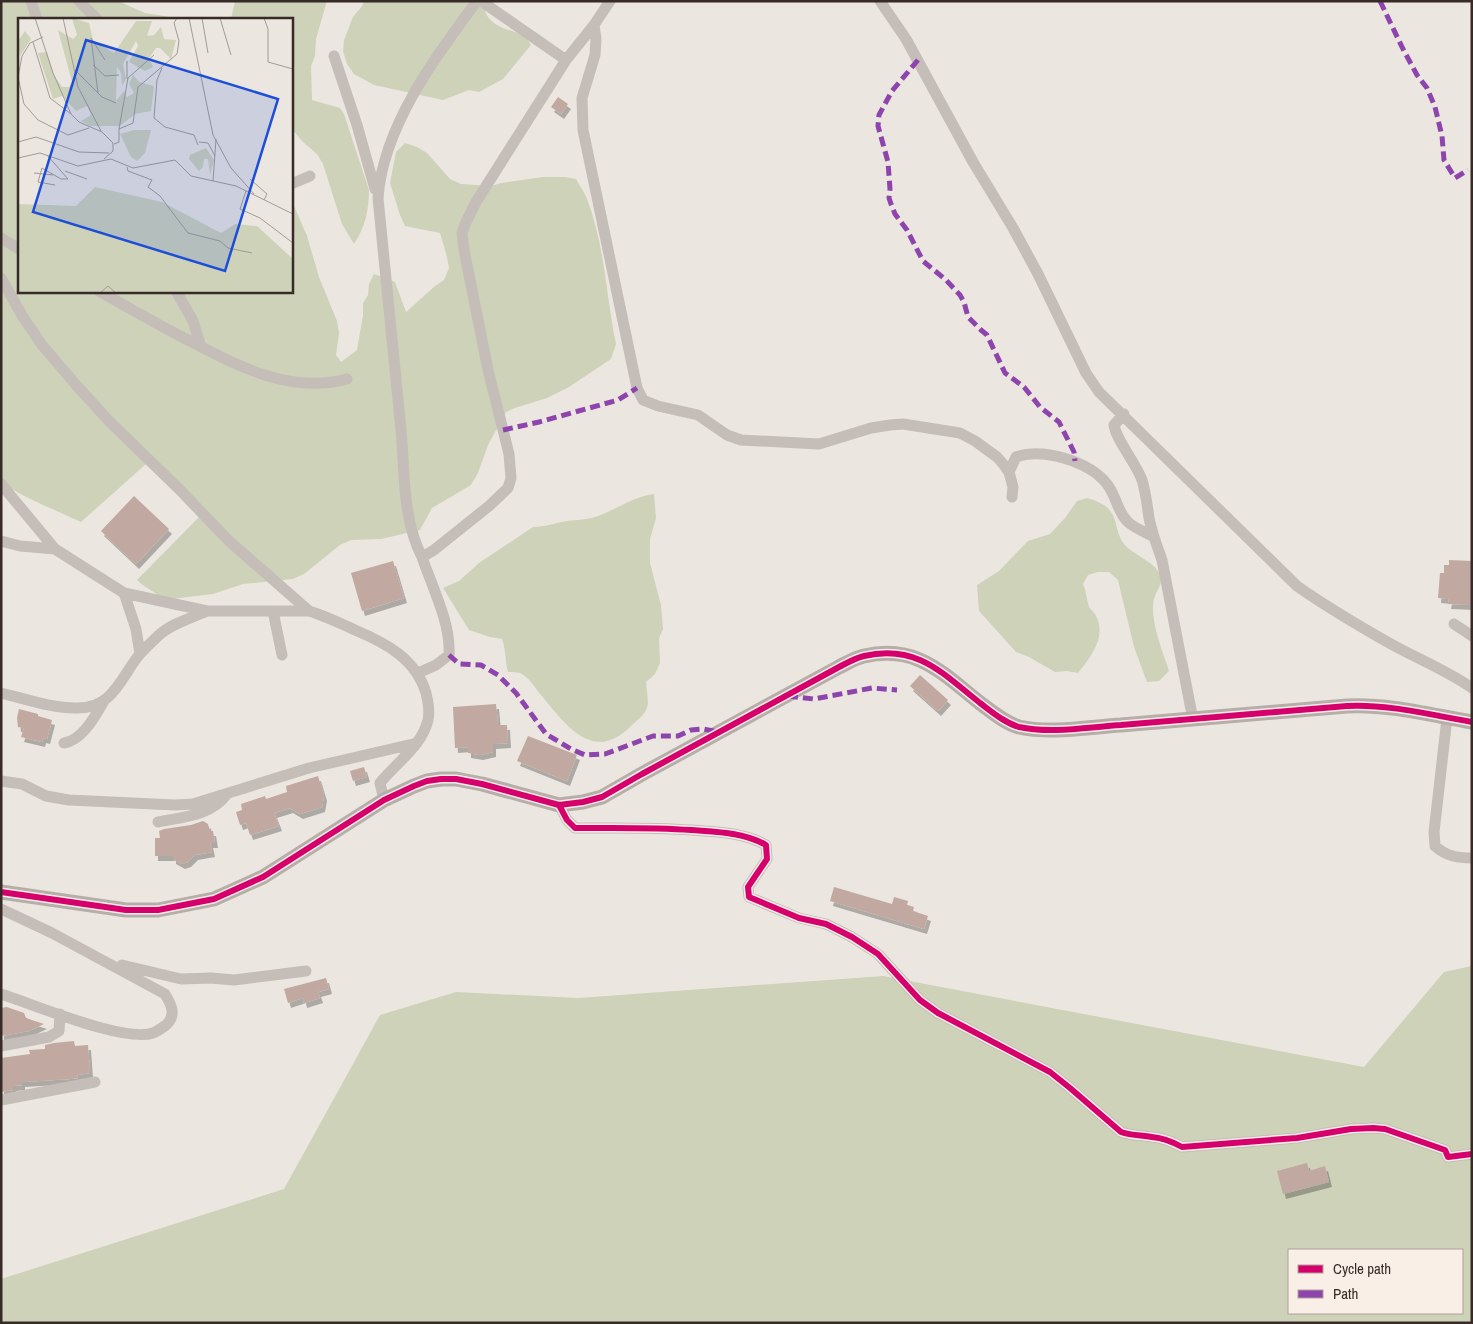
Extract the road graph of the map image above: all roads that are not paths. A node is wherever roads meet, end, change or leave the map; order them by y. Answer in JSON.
{"nodes":[{"id":1,"x":31,"y":1,"type":"edge"},
{"id":2,"x":79,"y":1,"type":"edge"},
{"id":3,"x":477,"y":1,"type":"edge"},
{"id":4,"x":481,"y":1,"type":"edge"},
{"id":5,"x":610,"y":1,"type":"edge"},
{"id":6,"x":880,"y":1,"type":"edge"},
{"id":7,"x":37,"y":18,"type":"edge"},
{"id":8,"x":96,"y":18,"type":"edge"},
{"id":9,"x":594,"y":25,"type":"junction"},
{"id":10,"x":334,"y":56,"type":"dead end"},
{"id":11,"x":566,"y":60,"type":"junction"},
{"id":12,"x":310,"y":176,"type":"dead end"},
{"id":13,"x":292,"y":184,"type":"edge"},
{"id":14,"x":378,"y":198,"type":"junction"},
{"id":15,"x":1,"y":238,"type":"edge"},
{"id":16,"x":18,"y":248,"type":"edge"},
{"id":17,"x":1,"y":278,"type":"edge"},
{"id":18,"x":101,"y":292,"type":"edge"},
{"id":19,"x":177,"y":292,"type":"edge"},
{"id":20,"x":201,"y":347,"type":"junction"},
{"id":21,"x":347,"y":379,"type":"dead end"},
{"id":22,"x":1124,"y":414,"type":"junction"},
{"id":23,"x":1009,"y":472,"type":"junction"},
{"id":24,"x":1,"y":484,"type":"edge"},
{"id":25,"x":1012,"y":497,"type":"dead end"},
{"id":26,"x":1154,"y":537,"type":"junction"},
{"id":27,"x":1,"y":541,"type":"edge"},
{"id":28,"x":55,"y":549,"type":"junction"},
{"id":29,"x":422,"y":557,"type":"junction"},
{"id":30,"x":124,"y":592,"type":"junction"},
{"id":31,"x":207,"y":611,"type":"junction"},
{"id":32,"x":273,"y":611,"type":"junction"},
{"id":33,"x":309,"y":611,"type":"junction"},
{"id":34,"x":1454,"y":624,"type":"dead end"},
{"id":35,"x":1472,"y":636,"type":"edge"},
{"id":36,"x":140,"y":654,"type":"junction"},
{"id":37,"x":282,"y":655,"type":"dead end"},
{"id":38,"x":418,"y":673,"type":"junction"},
{"id":39,"x":1472,"y":688,"type":"edge"},
{"id":40,"x":1,"y":692,"type":"edge"},
{"id":41,"x":104,"y":701,"type":"junction"},
{"id":42,"x":1447,"y":718,"type":"junction"},
{"id":43,"x":1193,"y":720,"type":"junction"},
{"id":44,"x":1472,"y":722,"type":"edge"},
{"id":45,"x":417,"y":743,"type":"junction"},
{"id":46,"x":64,"y":744,"type":"dead end"},
{"id":47,"x":1,"y":781,"type":"edge"},
{"id":48,"x":227,"y":794,"type":"junction"},
{"id":49,"x":384,"y":800,"type":"junction"},
{"id":50,"x":559,"y":805,"type":"junction"},
{"id":51,"x":158,"y":822,"type":"dead end"},
{"id":52,"x":1472,"y":858,"type":"edge"},
{"id":53,"x":1,"y":892,"type":"edge"},
{"id":54,"x":1,"y":909,"type":"edge"},
{"id":55,"x":106,"y":961,"type":"junction"},
{"id":56,"x":306,"y":971,"type":"dead end"},
{"id":57,"x":1,"y":994,"type":"edge"},
{"id":58,"x":60,"y":1014,"type":"junction"},
{"id":59,"x":1,"y":1046,"type":"edge"},
{"id":60,"x":95,"y":1082,"type":"dead end"},
{"id":61,"x":1,"y":1100,"type":"edge"},
{"id":62,"x":1472,"y":1154,"type":"edge"}],
"edges":[{"from":1,"to":7,"type":"street"},
{"from":2,"to":8,"type":"street"},
{"from":3,"to":14,"type":"street"},
{"from":4,"to":11,"type":"street"},
{"from":5,"to":9,"type":"street"},
{"from":6,"to":22,"type":"street"},
{"from":9,"to":11,"type":"street"},
{"from":9,"to":23,"type":"street"},
{"from":10,"to":14,"type":"street"},
{"from":11,"to":29,"type":"street"},
{"from":12,"to":13,"type":"street"},
{"from":14,"to":29,"type":"street"},
{"from":15,"to":16,"type":"street"},
{"from":17,"to":33,"type":"street"},
{"from":18,"to":20,"type":"street"},
{"from":19,"to":20,"type":"street"},
{"from":20,"to":21,"type":"street"},
{"from":22,"to":26,"type":"street"},
{"from":22,"to":39,"type":"street"},
{"from":23,"to":25,"type":"street"},
{"from":23,"to":26,"type":"street"},
{"from":24,"to":28,"type":"street"},
{"from":26,"to":43,"type":"street"},
{"from":27,"to":28,"type":"street"},
{"from":28,"to":30,"type":"street"},
{"from":29,"to":38,"type":"street"},
{"from":30,"to":31,"type":"street"},
{"from":30,"to":36,"type":"street"},
{"from":31,"to":32,"type":"street"},
{"from":31,"to":36,"type":"street"},
{"from":32,"to":33,"type":"street"},
{"from":32,"to":37,"type":"street"},
{"from":33,"to":38,"type":"street"},
{"from":34,"to":35,"type":"street"},
{"from":36,"to":41,"type":"street"},
{"from":38,"to":45,"type":"street"},
{"from":40,"to":41,"type":"street"},
{"from":41,"to":46,"type":"street"},
{"from":42,"to":43,"type":"street"},
{"from":42,"to":44,"type":"street"},
{"from":42,"to":52,"type":"street"},
{"from":43,"to":50,"type":"street"},
{"from":45,"to":48,"type":"street"},
{"from":45,"to":49,"type":"street"},
{"from":47,"to":48,"type":"street"},
{"from":48,"to":51,"type":"street"},
{"from":49,"to":50,"type":"street"},
{"from":49,"to":53,"type":"street"},
{"from":50,"to":62,"type":"street"},
{"from":54,"to":55,"type":"street"},
{"from":55,"to":56,"type":"street"},
{"from":55,"to":58,"type":"street"},
{"from":57,"to":58,"type":"street"},
{"from":58,"to":59,"type":"street"},
{"from":60,"to":61,"type":"street"}]}
